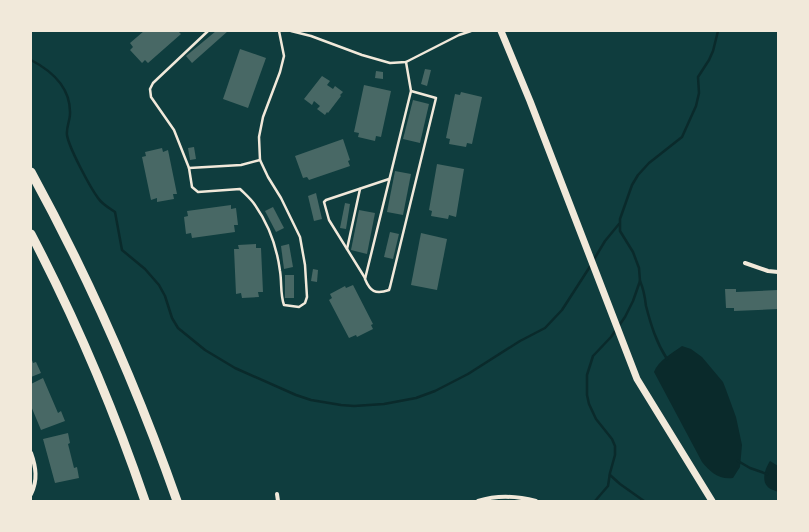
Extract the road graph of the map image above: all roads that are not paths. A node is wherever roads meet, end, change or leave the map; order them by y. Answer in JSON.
{"nodes":[{"id":1,"x":208,"y":31,"type":"edge"},
{"id":2,"x":279,"y":31,"type":"edge"},
{"id":3,"x":291,"y":31,"type":"edge"},
{"id":4,"x":471,"y":31,"type":"edge"},
{"id":5,"x":501,"y":31,"type":"edge"},
{"id":6,"x":406,"y":62,"type":"junction"},
{"id":7,"x":411,"y":91,"type":"junction"},
{"id":8,"x":260,"y":160,"type":"junction"},
{"id":9,"x":189,"y":168,"type":"junction"},
{"id":10,"x":31,"y":172,"type":"edge"},
{"id":11,"x":389,"y":179,"type":"junction"},
{"id":12,"x":360,"y":189,"type":"junction"},
{"id":13,"x":31,"y":234,"type":"edge"},
{"id":14,"x":347,"y":250,"type":"junction"},
{"id":15,"x":745,"y":263,"type":"dead end"},
{"id":16,"x":778,"y":272,"type":"edge"},
{"id":17,"x":365,"y":278,"type":"junction"},
{"id":18,"x":31,"y":452,"type":"edge"},
{"id":19,"x":31,"y":494,"type":"edge"},
{"id":20,"x":277,"y":494,"type":"dead end"},
{"id":21,"x":145,"y":501,"type":"edge"},
{"id":22,"x":176,"y":501,"type":"edge"},
{"id":23,"x":278,"y":501,"type":"edge"},
{"id":24,"x":478,"y":501,"type":"edge"},
{"id":25,"x":536,"y":501,"type":"edge"},
{"id":26,"x":712,"y":501,"type":"edge"}],
"edges":[{"from":1,"to":9,"type":"lane"},
{"from":2,"to":8,"type":"lane"},
{"from":3,"to":6,"type":"lane"},
{"from":4,"to":6,"type":"lane"},
{"from":5,"to":26,"type":"main road"},
{"from":6,"to":7,"type":"lane"},
{"from":7,"to":11,"type":"lane"},
{"from":7,"to":17,"type":"lane"},
{"from":8,"to":9,"type":"lane"},
{"from":8,"to":9,"type":"lane"},
{"from":10,"to":22,"type":"highway"},
{"from":11,"to":12,"type":"lane"},
{"from":11,"to":17,"type":"lane"},
{"from":12,"to":14,"type":"lane"},
{"from":12,"to":14,"type":"lane"},
{"from":13,"to":21,"type":"highway"},
{"from":14,"to":17,"type":"lane"},
{"from":15,"to":16,"type":"street"},
{"from":18,"to":19,"type":"street"},
{"from":20,"to":23,"type":"street"},
{"from":24,"to":25,"type":"street"}]}
